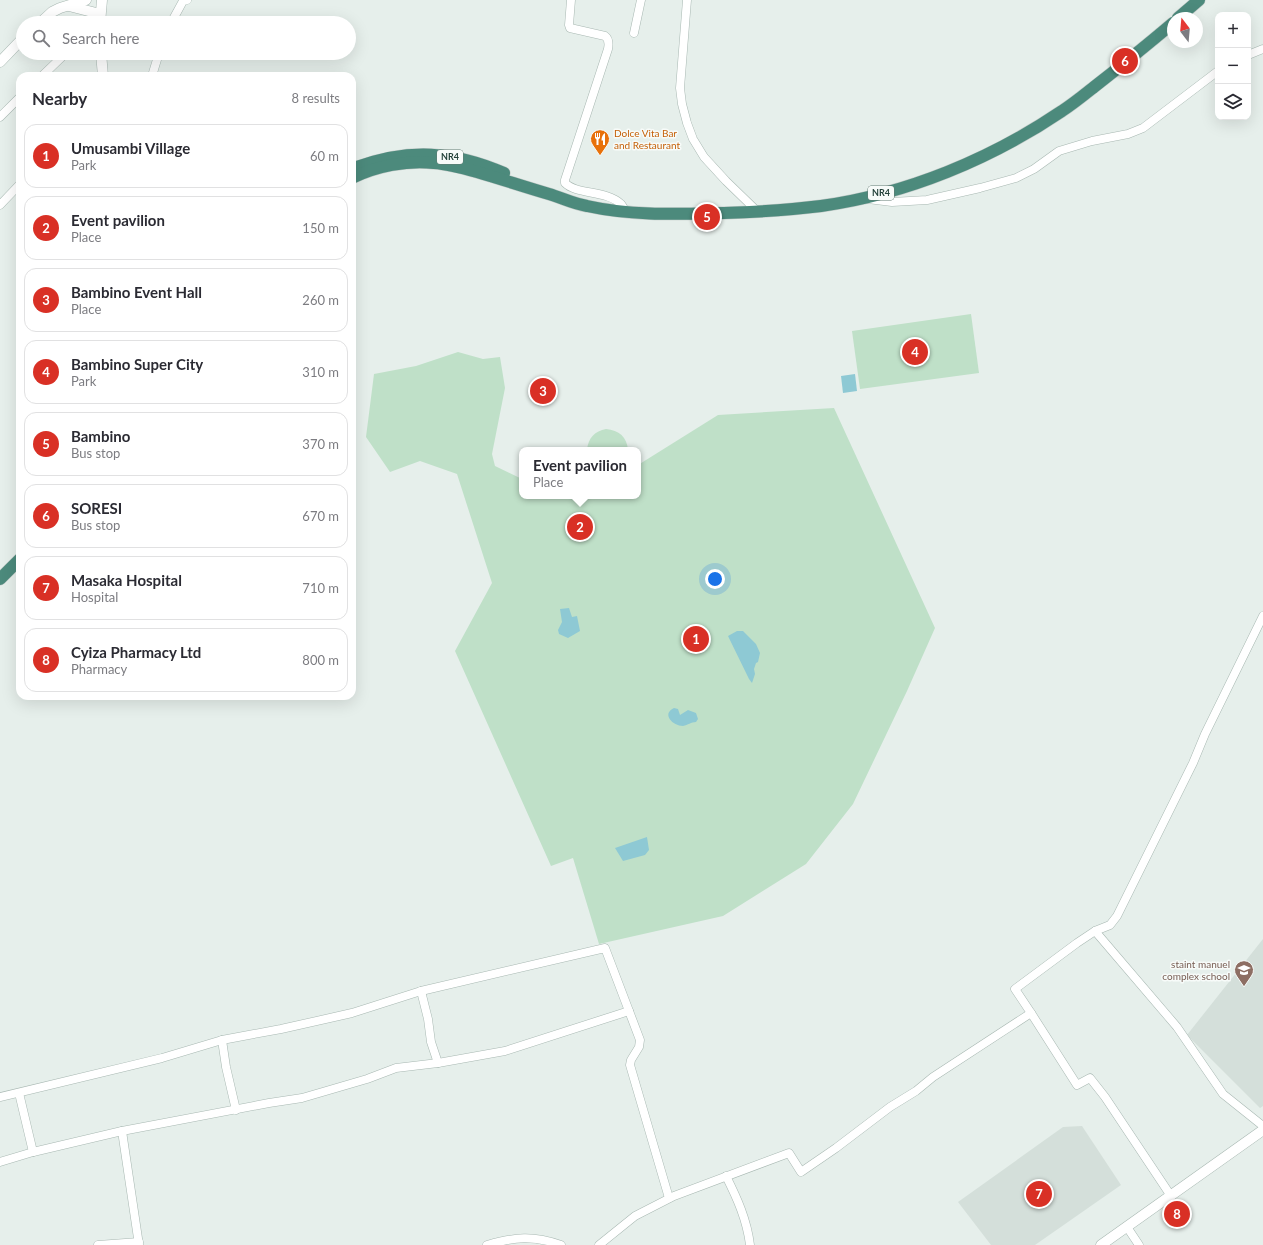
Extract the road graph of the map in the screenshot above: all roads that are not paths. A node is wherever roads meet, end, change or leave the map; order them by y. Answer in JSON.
{"nodes":[{"id":1,"x":86,"y":0,"type":"edge"},
{"id":2,"x":102,"y":0,"type":"edge"},
{"id":3,"x":184,"y":0,"type":"edge"},
{"id":4,"x":571,"y":0,"type":"edge"},
{"id":5,"x":641,"y":0,"type":"edge"},
{"id":6,"x":687,"y":0,"type":"edge"},
{"id":7,"x":1199,"y":0,"type":"edge"},
{"id":8,"x":68,"y":5,"type":"junction"},
{"id":9,"x":1189,"y":5,"type":"edge"},
{"id":10,"x":48,"y":16,"type":"edge"},
{"id":11,"x":95,"y":16,"type":"edge"},
{"id":12,"x":100,"y":16,"type":"edge"},
{"id":13,"x":175,"y":16,"type":"edge"},
{"id":14,"x":1167,"y":28,"type":"edge"},
{"id":15,"x":634,"y":33,"type":"dead end"},
{"id":16,"x":16,"y":44,"type":"edge"},
{"id":17,"x":1263,"y":49,"type":"edge"},
{"id":18,"x":1251,"y":55,"type":"edge"},
{"id":19,"x":1,"y":58,"type":"edge"},
{"id":20,"x":59,"y":60,"type":"edge"},
{"id":21,"x":101,"y":60,"type":"edge"},
{"id":22,"x":157,"y":60,"type":"edge"},
{"id":23,"x":46,"y":72,"type":"edge"},
{"id":24,"x":103,"y":72,"type":"edge"},
{"id":25,"x":153,"y":72,"type":"edge"},
{"id":26,"x":1215,"y":73,"type":"edge"},
{"id":27,"x":16,"y":102,"type":"edge"},
{"id":28,"x":0,"y":117,"type":"edge"},
{"id":29,"x":356,"y":168,"type":"edge"},
{"id":30,"x":356,"y":177,"type":"edge"},
{"id":31,"x":16,"y":188,"type":"edge"},
{"id":32,"x":543,"y":192,"type":"junction"},
{"id":33,"x":860,"y":199,"type":"junction"},
{"id":34,"x":0,"y":205,"type":"edge"},
{"id":35,"x":626,"y":212,"type":"junction"},
{"id":36,"x":758,"y":212,"type":"junction"},
{"id":37,"x":16,"y":563,"type":"edge"},
{"id":38,"x":0,"y":580,"type":"edge"},
{"id":39,"x":1263,"y":616,"type":"edge"},
{"id":40,"x":1095,"y":931,"type":"junction"},
{"id":41,"x":421,"y":991,"type":"junction"},
{"id":42,"x":630,"y":1011,"type":"junction"},
{"id":43,"x":1031,"y":1012,"type":"junction"},
{"id":44,"x":222,"y":1040,"type":"junction"},
{"id":45,"x":438,"y":1063,"type":"junction"},
{"id":46,"x":19,"y":1093,"type":"junction"},
{"id":47,"x":0,"y":1097,"type":"edge"},
{"id":48,"x":236,"y":1110,"type":"junction"},
{"id":49,"x":1263,"y":1126,"type":"edge"},
{"id":50,"x":1263,"y":1130,"type":"edge"},
{"id":51,"x":122,"y":1131,"type":"junction"},
{"id":52,"x":33,"y":1152,"type":"junction"},
{"id":53,"x":0,"y":1162,"type":"edge"},
{"id":54,"x":726,"y":1176,"type":"junction"},
{"id":55,"x":1170,"y":1196,"type":"junction"},
{"id":56,"x":669,"y":1198,"type":"junction"},
{"id":57,"x":1127,"y":1227,"type":"junction"},
{"id":58,"x":139,"y":1243,"type":"edge"},
{"id":59,"x":98,"y":1245,"type":"edge"},
{"id":60,"x":487,"y":1245,"type":"edge"},
{"id":61,"x":561,"y":1245,"type":"edge"},
{"id":62,"x":599,"y":1245,"type":"edge"},
{"id":63,"x":750,"y":1245,"type":"edge"},
{"id":64,"x":1101,"y":1245,"type":"edge"},
{"id":65,"x":1139,"y":1245,"type":"edge"}],
"edges":[{"from":1,"to":8,"type":"street"},
{"from":2,"to":12,"type":"street"},
{"from":3,"to":13,"type":"street"},
{"from":4,"to":35,"type":"street"},
{"from":5,"to":15,"type":"street"},
{"from":6,"to":36,"type":"street"},
{"from":7,"to":9,"type":"highway"},
{"from":8,"to":10,"type":"street"},
{"from":8,"to":11,"type":"street"},
{"from":14,"to":33,"type":"highway","number":"NR4"},
{"from":16,"to":19,"type":"street"},
{"from":17,"to":18,"type":"street"},
{"from":20,"to":23,"type":"street"},
{"from":21,"to":24,"type":"street"},
{"from":22,"to":25,"type":"street"},
{"from":26,"to":33,"type":"street"},
{"from":27,"to":28,"type":"street"},
{"from":29,"to":32,"type":"highway","number":"NR4"},
{"from":30,"to":32,"type":"highway","number":"NR4"},
{"from":31,"to":34,"type":"street"},
{"from":32,"to":35,"type":"highway","number":"NR4"},
{"from":33,"to":36,"type":"highway","number":"NR4"},
{"from":35,"to":36,"type":"highway","number":"NR4"},
{"from":37,"to":38,"type":"highway"},
{"from":39,"to":40,"type":"street"},
{"from":40,"to":43,"type":"street"},
{"from":40,"to":49,"type":"street"},
{"from":41,"to":42,"type":"street"},
{"from":41,"to":44,"type":"street"},
{"from":41,"to":45,"type":"street"},
{"from":42,"to":45,"type":"street"},
{"from":42,"to":56,"type":"street"},
{"from":43,"to":54,"type":"street"},
{"from":43,"to":55,"type":"street"},
{"from":44,"to":46,"type":"street"},
{"from":44,"to":48,"type":"street"},
{"from":45,"to":48,"type":"street"},
{"from":46,"to":47,"type":"street"},
{"from":46,"to":52,"type":"street"},
{"from":48,"to":51,"type":"street"},
{"from":50,"to":55,"type":"street"},
{"from":51,"to":52,"type":"street"},
{"from":51,"to":58,"type":"street"},
{"from":52,"to":53,"type":"street"},
{"from":54,"to":56,"type":"street"},
{"from":54,"to":63,"type":"street"},
{"from":55,"to":57,"type":"street"},
{"from":56,"to":62,"type":"street"},
{"from":57,"to":64,"type":"street"},
{"from":57,"to":65,"type":"street"},
{"from":58,"to":59,"type":"street"},
{"from":60,"to":61,"type":"street"}]}
